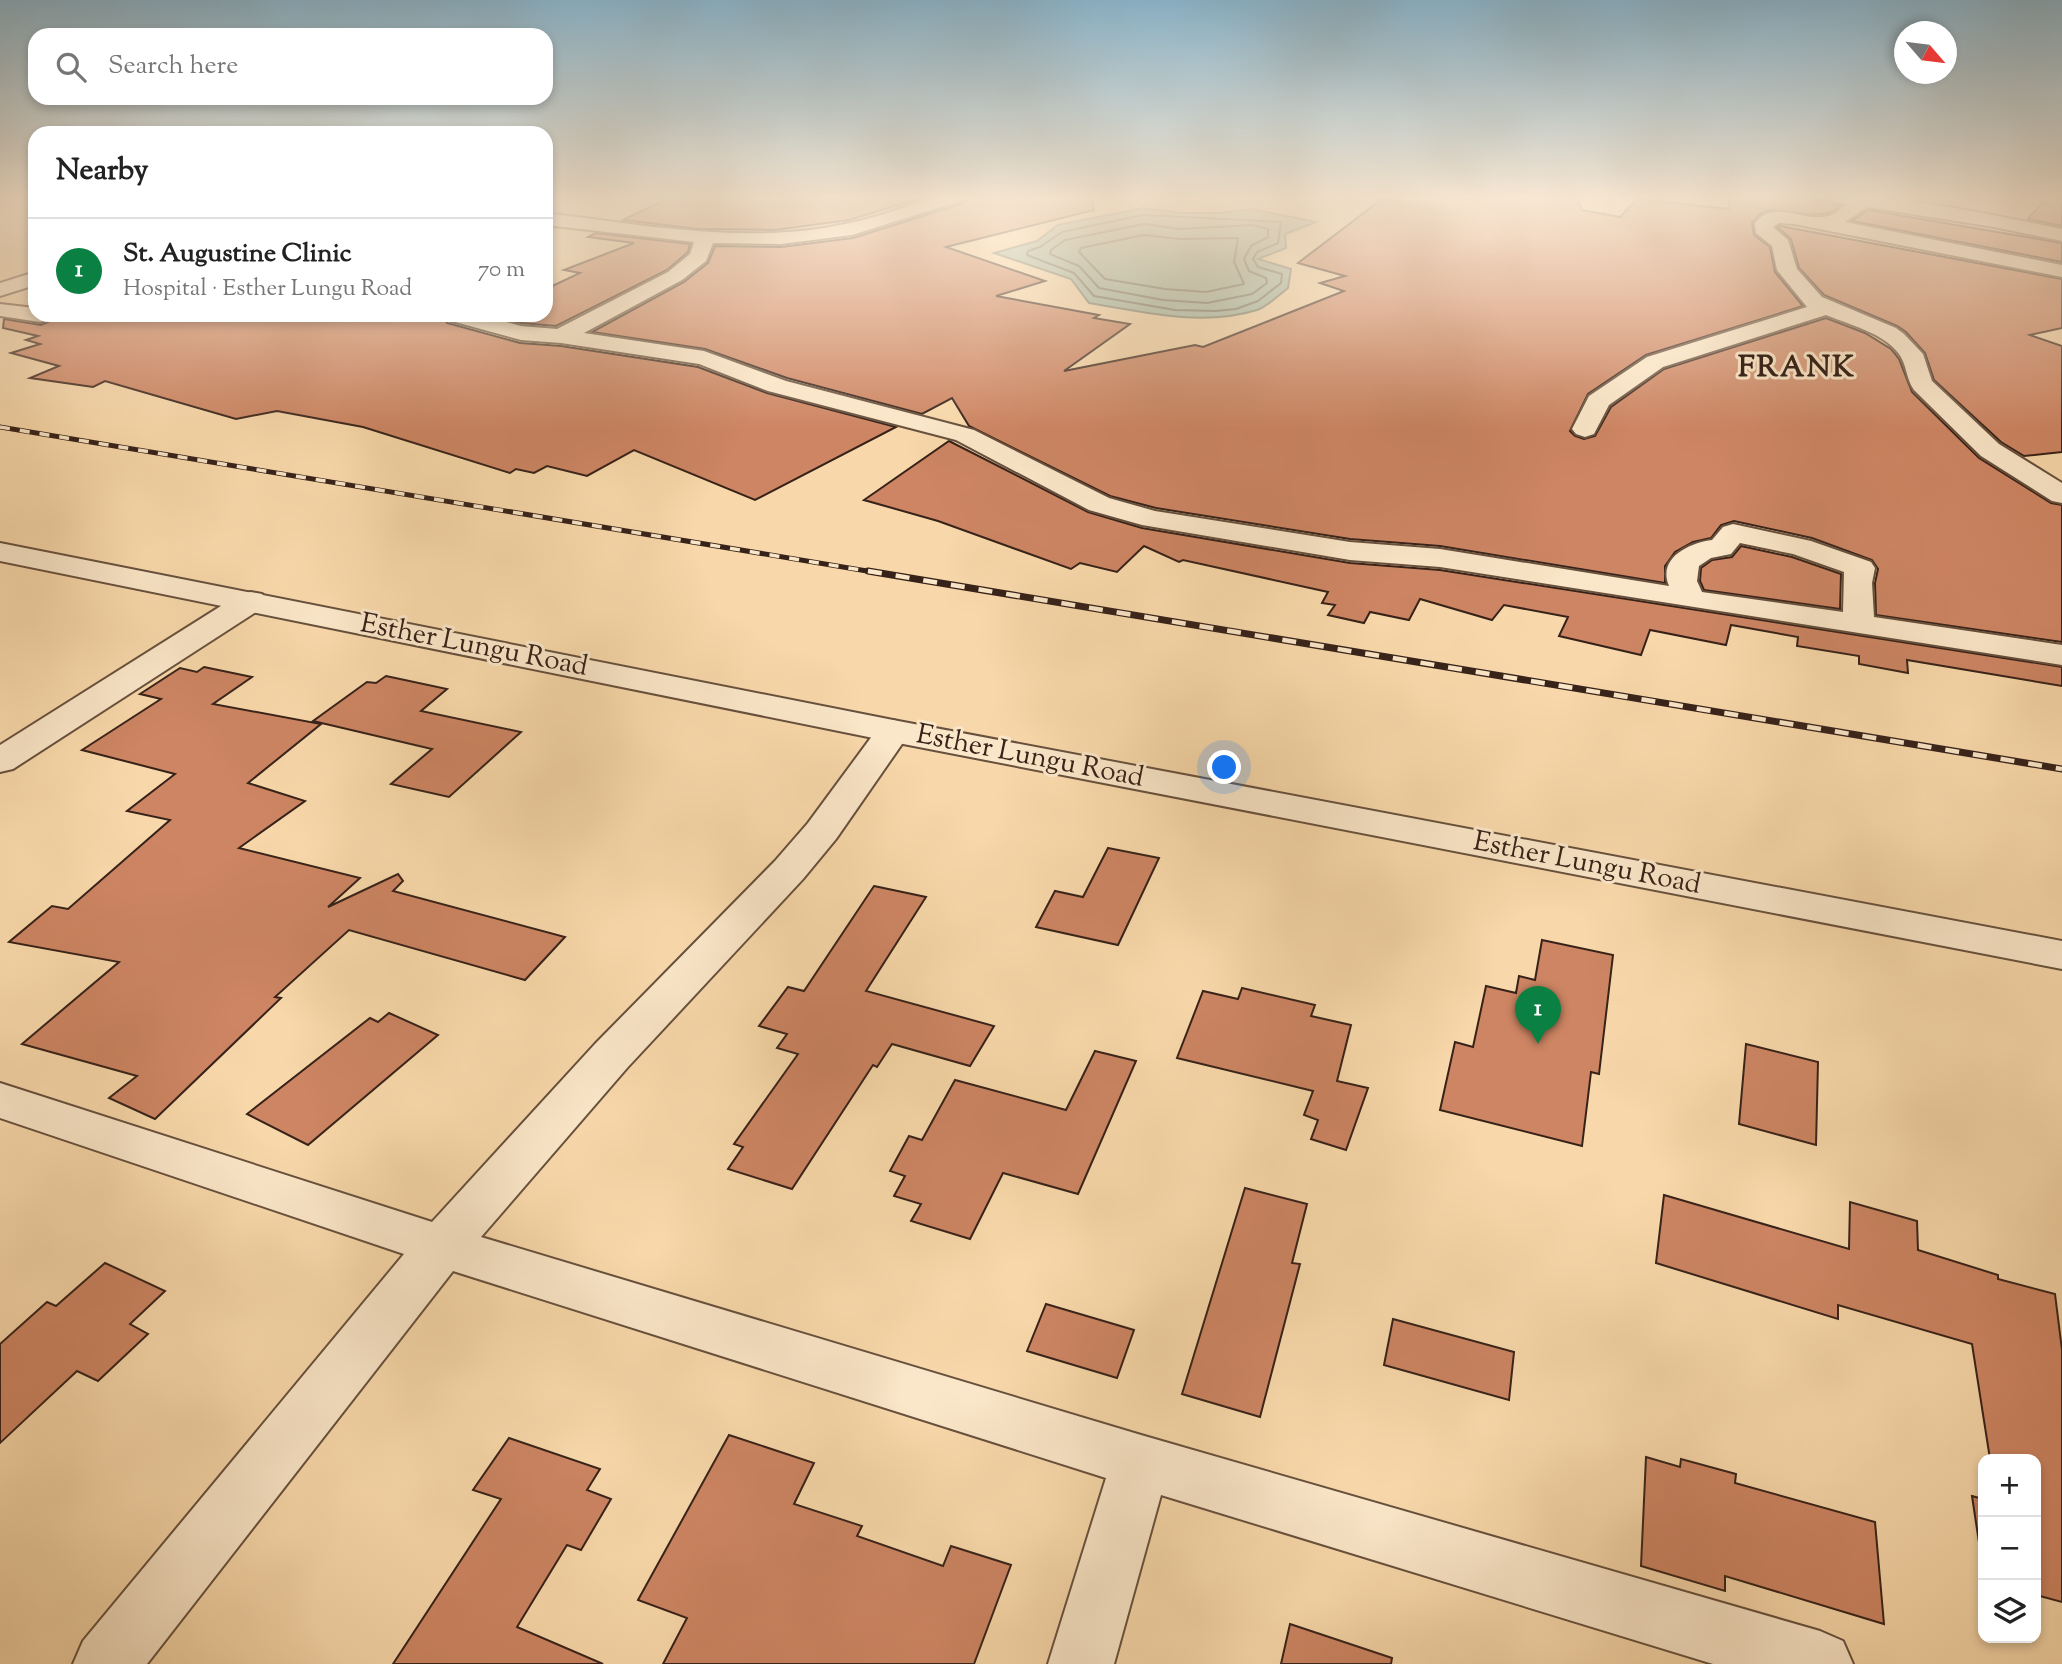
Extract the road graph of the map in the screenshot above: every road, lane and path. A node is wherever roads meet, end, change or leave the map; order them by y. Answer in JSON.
{"nodes":[{"id":1,"x":678,"y":274,"type":"edge"},
{"id":2,"x":1790,"y":274,"type":"edge"},
{"id":3,"x":28,"y":280,"type":"edge"},
{"id":4,"x":0,"y":290,"type":"edge"},
{"id":5,"x":1826,"y":308,"type":"junction"},
{"id":6,"x":0,"y":310,"type":"edge"},
{"id":7,"x":28,"y":314,"type":"edge"},
{"id":8,"x":481,"y":322,"type":"edge"},
{"id":9,"x":561,"y":336,"type":"junction"},
{"id":10,"x":1585,"y":429,"type":"dead end"},
{"id":11,"x":2062,"y":495,"type":"edge"},
{"id":12,"x":0,"y":552,"type":"edge"},
{"id":13,"x":1690,"y":599,"type":"junction"},
{"id":14,"x":251,"y":601,"type":"junction"},
{"id":15,"x":1859,"y":625,"type":"junction"},
{"id":16,"x":2062,"y":654,"type":"edge"},
{"id":17,"x":893,"y":731,"type":"junction"},
{"id":18,"x":0,"y":761,"type":"edge"},
{"id":19,"x":2062,"y":955,"type":"edge"},
{"id":20,"x":0,"y":1100,"type":"edge"},
{"id":21,"x":442,"y":1246,"type":"junction"},
{"id":22,"x":1141,"y":1462,"type":"junction"},
{"id":23,"x":106,"y":1664,"type":"edge"},
{"id":24,"x":1081,"y":1664,"type":"edge"},
{"id":25,"x":1820,"y":1664,"type":"edge"}],
"edges":[{"from":1,"to":9,"type":"street"},
{"from":2,"to":5,"type":"street"},
{"from":3,"to":4,"type":"street"},
{"from":5,"to":10,"type":"street"},
{"from":5,"to":11,"type":"street"},
{"from":6,"to":7,"type":"street"},
{"from":8,"to":9,"type":"street"},
{"from":9,"to":13,"type":"street"},
{"from":12,"to":14,"type":"street","name":"Esther Lungu Road"},
{"from":13,"to":15,"type":"street"},
{"from":13,"to":15,"type":"street"},
{"from":14,"to":17,"type":"street","name":"Esther Lungu Road"},
{"from":14,"to":18,"type":"street"},
{"from":15,"to":16,"type":"street"},
{"from":17,"to":19,"type":"street","name":"Esther Lungu Road"},
{"from":17,"to":21,"type":"street"},
{"from":20,"to":21,"type":"street"},
{"from":21,"to":22,"type":"street"},
{"from":21,"to":23,"type":"street"},
{"from":22,"to":24,"type":"street"},
{"from":22,"to":25,"type":"street"}]}
